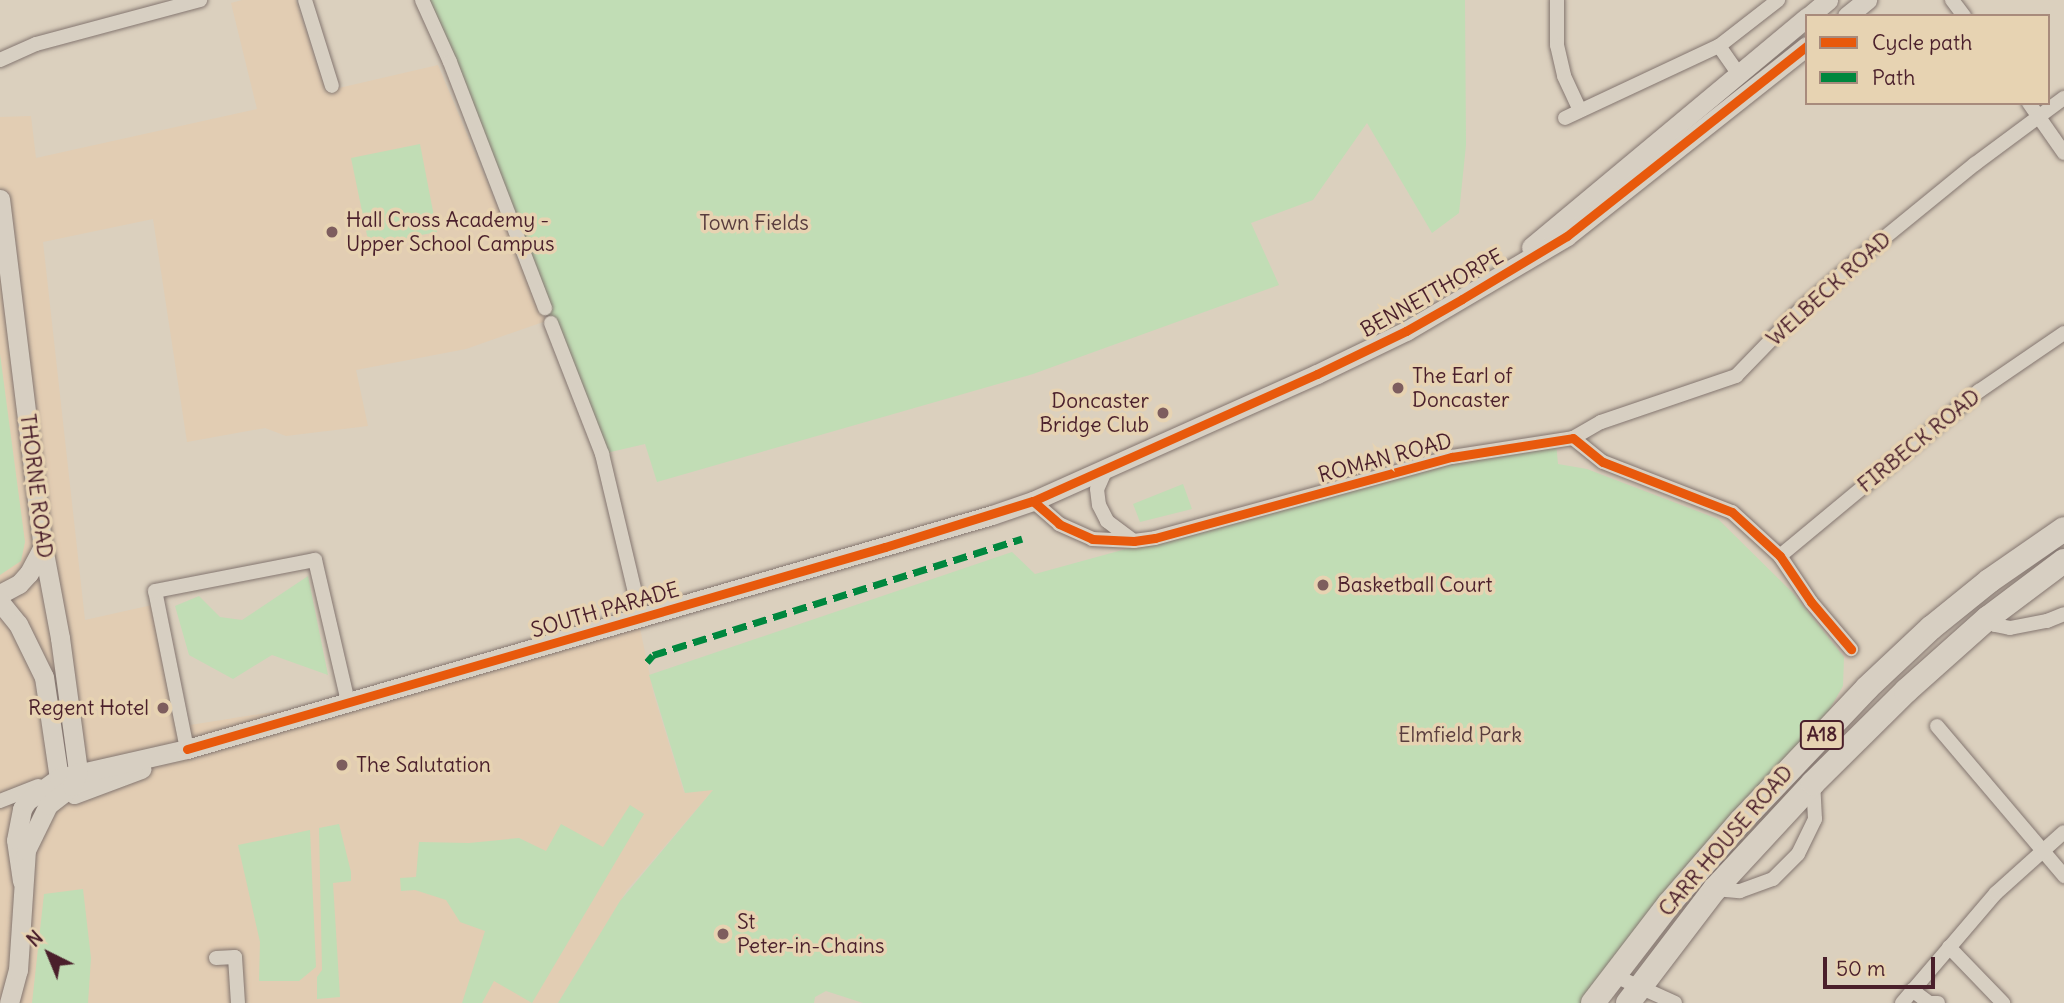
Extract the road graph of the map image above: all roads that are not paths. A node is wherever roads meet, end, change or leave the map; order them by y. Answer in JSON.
{"nodes":[{"id":1,"x":200,"y":0,"type":"edge"},
{"id":2,"x":305,"y":0,"type":"edge"},
{"id":3,"x":422,"y":0,"type":"edge"},
{"id":4,"x":1557,"y":0,"type":"edge"},
{"id":5,"x":1778,"y":0,"type":"edge"},
{"id":6,"x":1828,"y":0,"type":"edge"},
{"id":7,"x":1867,"y":0,"type":"edge"},
{"id":8,"x":1847,"y":10,"type":"edge"},
{"id":9,"x":1810,"y":14,"type":"edge"},
{"id":10,"x":1805,"y":18,"type":"edge"},
{"id":11,"x":1719,"y":46,"type":"junction"},
{"id":12,"x":1805,"y":48,"type":"edge"},
{"id":13,"x":0,"y":60,"type":"edge"},
{"id":14,"x":1737,"y":72,"type":"junction"},
{"id":15,"x":332,"y":86,"type":"dead end"},
{"id":16,"x":2064,"y":98,"type":"edge"},
{"id":17,"x":2030,"y":105,"type":"edge"},
{"id":18,"x":1580,"y":110,"type":"junction"},
{"id":19,"x":2038,"y":116,"type":"junction"},
{"id":20,"x":1565,"y":118,"type":"dead end"},
{"id":21,"x":2064,"y":153,"type":"edge"},
{"id":22,"x":1,"y":208,"type":"edge"},
{"id":23,"x":1504,"y":272,"type":"junction"},
{"id":24,"x":545,"y":308,"type":"dead end"},
{"id":25,"x":551,"y":323,"type":"dead end"},
{"id":26,"x":2064,"y":333,"type":"edge"},
{"id":27,"x":1573,"y":438,"type":"junction"},
{"id":28,"x":1107,"y":467,"type":"junction"},
{"id":29,"x":1033,"y":501,"type":"junction"},
{"id":30,"x":2064,"y":529,"type":"edge"},
{"id":31,"x":1134,"y":541,"type":"junction"},
{"id":32,"x":43,"y":547,"type":"junction"},
{"id":33,"x":1780,"y":556,"type":"junction"},
{"id":34,"x":2064,"y":561,"type":"edge"},
{"id":35,"x":0,"y":594,"type":"edge"},
{"id":36,"x":0,"y":602,"type":"edge"},
{"id":37,"x":2064,"y":614,"type":"edge"},
{"id":38,"x":641,"y":618,"type":"junction"},
{"id":39,"x":1988,"y":618,"type":"junction"},
{"id":40,"x":1851,"y":649,"type":"dead end"},
{"id":41,"x":348,"y":702,"type":"junction"},
{"id":42,"x":1937,"y":726,"type":"dead end"},
{"id":43,"x":187,"y":749,"type":"junction"},
{"id":44,"x":72,"y":782,"type":"junction"},
{"id":45,"x":1813,"y":783,"type":"junction"},
{"id":46,"x":0,"y":801,"type":"edge"},
{"id":47,"x":2064,"y":832,"type":"edge"},
{"id":48,"x":2040,"y":852,"type":"junction"},
{"id":49,"x":2064,"y":876,"type":"edge"},
{"id":50,"x":22,"y":881,"type":"junction"},
{"id":51,"x":1715,"y":889,"type":"junction"},
{"id":52,"x":1949,"y":947,"type":"junction"},
{"id":53,"x":216,"y":958,"type":"dead end"},
{"id":54,"x":1613,"y":975,"type":"junction"},
{"id":55,"x":1912,"y":990,"type":"junction"},
{"id":56,"x":1634,"y":995,"type":"edge"},
{"id":57,"x":10,"y":1000,"type":"edge"},
{"id":58,"x":238,"y":1003,"type":"edge"},
{"id":59,"x":1593,"y":1003,"type":"edge"},
{"id":60,"x":1675,"y":1003,"type":"edge"},
{"id":61,"x":1902,"y":1003,"type":"edge"},
{"id":62,"x":1938,"y":1003,"type":"edge"},
{"id":63,"x":2003,"y":1003,"type":"edge"}],
"edges":[{"from":1,"to":13,"type":"street"},
{"from":2,"to":15,"type":"street"},
{"from":3,"to":24,"type":"street"},
{"from":4,"to":18,"type":"street"},
{"from":5,"to":11,"type":"street"},
{"from":6,"to":9,"type":"street","name":"BENNETTHORPE"},
{"from":7,"to":8,"type":"street"},
{"from":10,"to":14,"type":"street","name":"BENNETTHORPE"},
{"from":11,"to":14,"type":"street"},
{"from":11,"to":18,"type":"street"},
{"from":12,"to":23,"type":"street","name":"BENNETTHORPE"},
{"from":14,"to":23,"type":"street","name":"BENNETTHORPE"},
{"from":16,"to":19,"type":"street","name":"WELBECK ROAD"},
{"from":17,"to":19,"type":"street"},
{"from":18,"to":20,"type":"street"},
{"from":19,"to":21,"type":"street"},
{"from":19,"to":27,"type":"street","name":"WELBECK ROAD"},
{"from":22,"to":32,"type":"street","name":"THORNE ROAD"},
{"from":23,"to":28,"type":"street","name":"BENNETTHORPE"},
{"from":25,"to":38,"type":"street"},
{"from":26,"to":33,"type":"street","name":"FIRBECK ROAD"},
{"from":27,"to":31,"type":"street","name":"ROMAN ROAD"},
{"from":27,"to":33,"type":"street"},
{"from":28,"to":29,"type":"street","name":"BENNETTHORPE"},
{"from":28,"to":31,"type":"street"},
{"from":29,"to":31,"type":"street","name":"ROMAN ROAD"},
{"from":29,"to":38,"type":"street","name":"SOUTH PARADE"},
{"from":30,"to":54,"type":"highway","name":"CARR HOUSE ROAD","number":"A18"},
{"from":32,"to":35,"type":"street"},
{"from":32,"to":44,"type":"street","name":"THORNE ROAD"},
{"from":33,"to":40,"type":"street"},
{"from":34,"to":39,"type":"highway","name":"CARR HOUSE ROAD","number":"A18"},
{"from":36,"to":44,"type":"street"},
{"from":37,"to":39,"type":"street"},
{"from":38,"to":41,"type":"street","name":"SOUTH PARADE"},
{"from":39,"to":45,"type":"highway","name":"CARR HOUSE ROAD","number":"A18"},
{"from":41,"to":43,"type":"street","name":"SOUTH PARADE"},
{"from":41,"to":43,"type":"street"},
{"from":42,"to":48,"type":"street"},
{"from":43,"to":44,"type":"street","name":"SOUTH PARADE"},
{"from":44,"to":46,"type":"street"},
{"from":44,"to":50,"type":"street"},
{"from":44,"to":50,"type":"street"},
{"from":45,"to":51,"type":"highway","name":"CARR HOUSE ROAD","number":"A18"},
{"from":45,"to":51,"type":"street","name":"CARR HOUSE ROAD"},
{"from":47,"to":48,"type":"street"},
{"from":48,"to":49,"type":"street"},
{"from":48,"to":52,"type":"street"},
{"from":50,"to":57,"type":"street"},
{"from":51,"to":56,"type":"highway","name":"CARR HOUSE ROAD","number":"A18"},
{"from":52,"to":55,"type":"street"},
{"from":52,"to":63,"type":"street"},
{"from":53,"to":58,"type":"street"},
{"from":54,"to":56,"type":"street"},
{"from":54,"to":59,"type":"highway","name":"CARR HOUSE ROAD","number":"A18"},
{"from":55,"to":61,"type":"street"},
{"from":55,"to":62,"type":"street"},
{"from":56,"to":60,"type":"street"}]}
